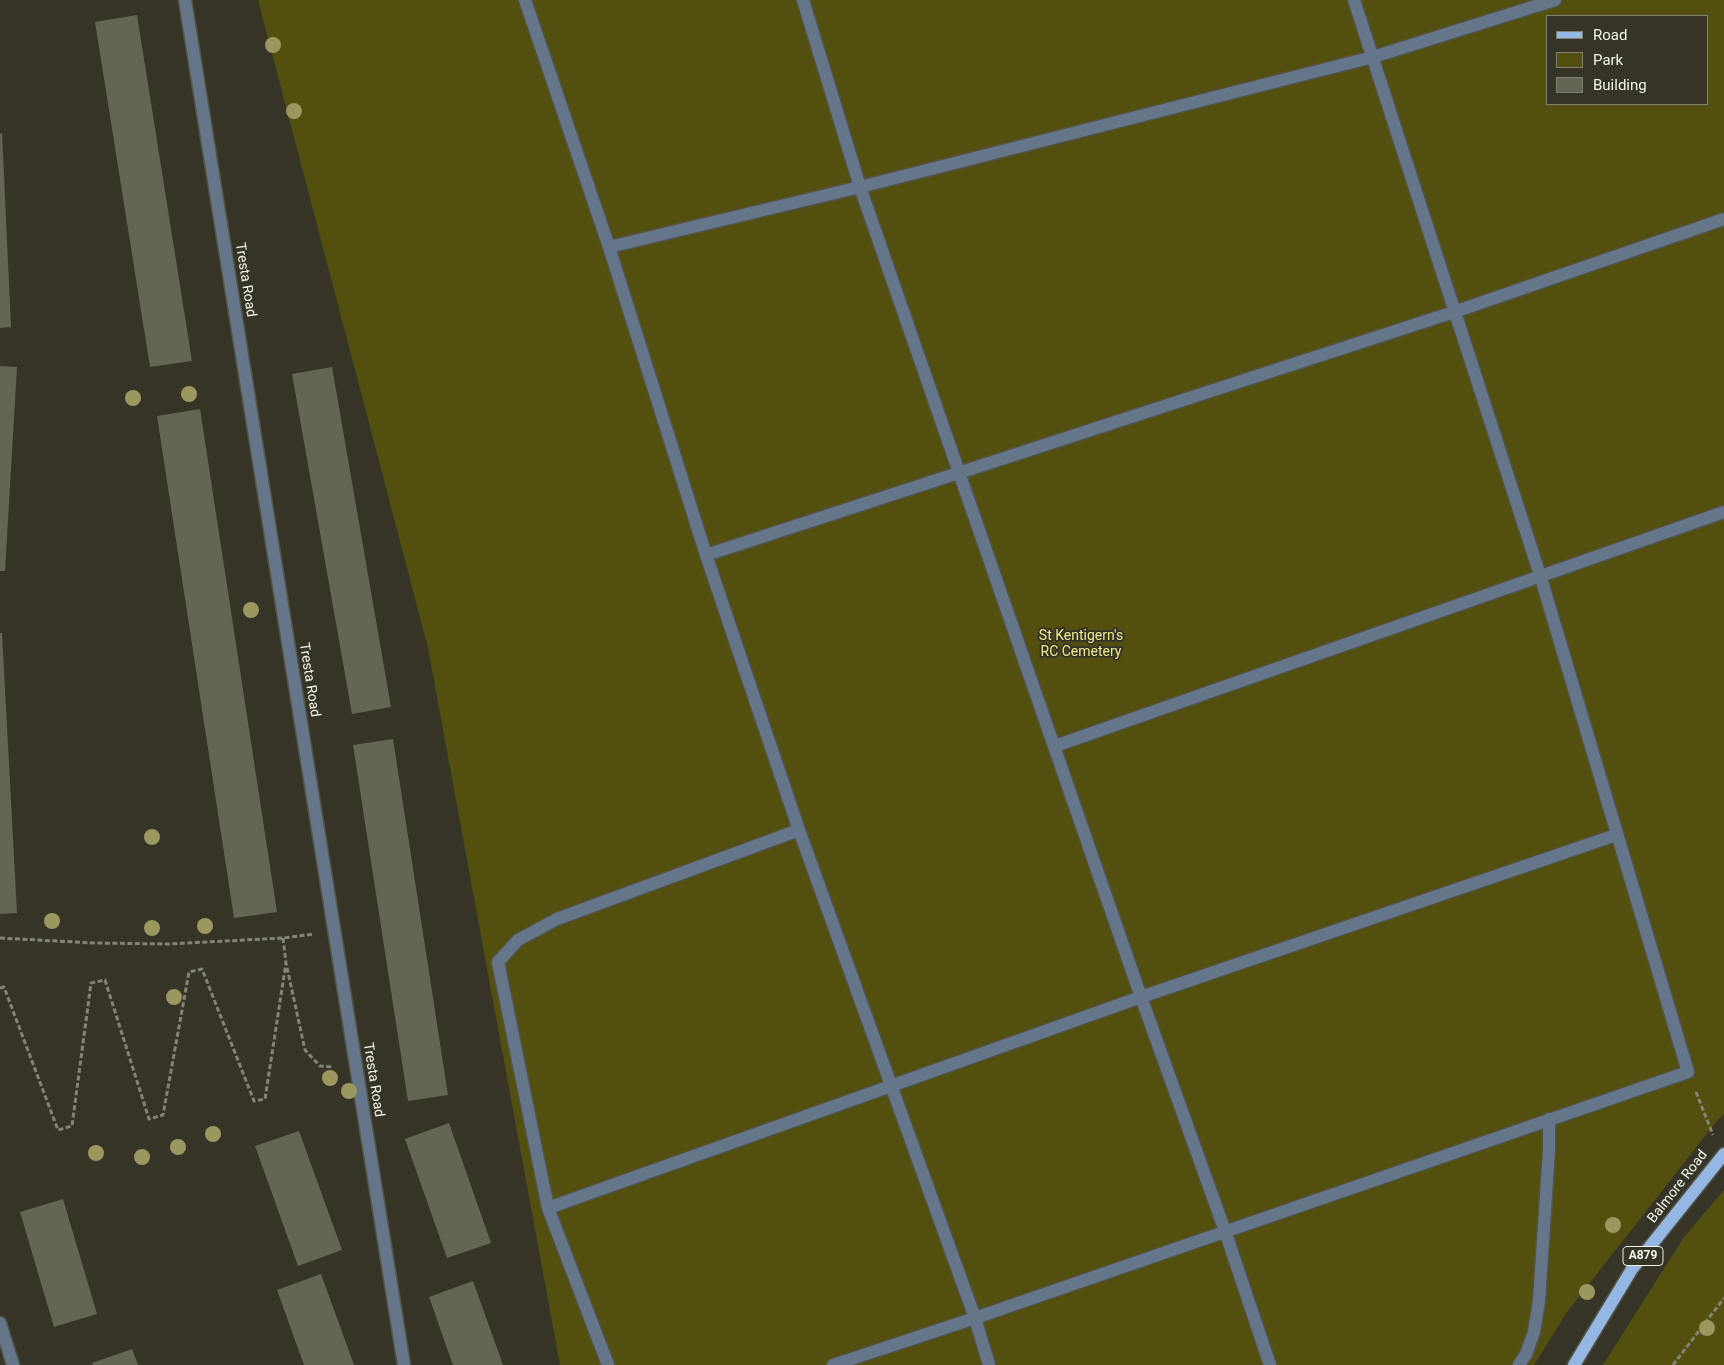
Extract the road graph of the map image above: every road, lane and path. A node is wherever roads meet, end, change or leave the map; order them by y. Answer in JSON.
{"nodes":[{"id":1,"x":185,"y":0,"type":"edge"},
{"id":2,"x":525,"y":0,"type":"edge"},
{"id":3,"x":802,"y":0,"type":"edge"},
{"id":4,"x":1354,"y":0,"type":"edge"},
{"id":5,"x":1555,"y":0,"type":"edge"},
{"id":6,"x":1373,"y":57,"type":"junction"},
{"id":7,"x":860,"y":186,"type":"junction"},
{"id":8,"x":1724,"y":219,"type":"edge"},
{"id":9,"x":609,"y":247,"type":"junction"},
{"id":10,"x":1454,"y":312,"type":"junction"},
{"id":11,"x":959,"y":473,"type":"junction"},
{"id":12,"x":1724,"y":512,"type":"edge"},
{"id":13,"x":706,"y":556,"type":"junction"},
{"id":14,"x":1540,"y":575,"type":"junction"},
{"id":15,"x":1055,"y":746,"type":"junction"},
{"id":16,"x":799,"y":830,"type":"junction"},
{"id":17,"x":1616,"y":835,"type":"junction"},
{"id":18,"x":334,"y":932,"type":"junction"},
{"id":19,"x":0,"y":938,"type":"edge"},
{"id":20,"x":283,"y":938,"type":"junction"},
{"id":21,"x":286,"y":963,"type":"junction"},
{"id":22,"x":0,"y":988,"type":"edge"},
{"id":23,"x":1141,"y":997,"type":"junction"},
{"id":24,"x":355,"y":1063,"type":"junction"},
{"id":25,"x":1688,"y":1072,"type":"junction"},
{"id":26,"x":890,"y":1087,"type":"junction"},
{"id":27,"x":1549,"y":1119,"type":"junction"},
{"id":28,"x":1723,"y":1155,"type":"edge"},
{"id":29,"x":548,"y":1208,"type":"junction"},
{"id":30,"x":1225,"y":1231,"type":"junction"},
{"id":31,"x":1724,"y":1298,"type":"edge"},
{"id":32,"x":975,"y":1318,"type":"junction"},
{"id":33,"x":0,"y":1323,"type":"edge"},
{"id":34,"x":13,"y":1365,"type":"edge"},
{"id":35,"x":404,"y":1365,"type":"edge"},
{"id":36,"x":608,"y":1365,"type":"edge"},
{"id":37,"x":833,"y":1365,"type":"edge"},
{"id":38,"x":989,"y":1365,"type":"edge"},
{"id":39,"x":1270,"y":1365,"type":"edge"},
{"id":40,"x":1519,"y":1365,"type":"edge"},
{"id":41,"x":1574,"y":1365,"type":"edge"},
{"id":42,"x":1673,"y":1365,"type":"edge"}],
"edges":[{"from":1,"to":18,"type":"street","name":"Tresta Road"},
{"from":2,"to":9,"type":"street"},
{"from":3,"to":7,"type":"street"},
{"from":4,"to":6,"type":"street"},
{"from":5,"to":6,"type":"street"},
{"from":6,"to":7,"type":"street"},
{"from":6,"to":10,"type":"street"},
{"from":7,"to":9,"type":"street"},
{"from":7,"to":11,"type":"street"},
{"from":8,"to":10,"type":"street"},
{"from":9,"to":13,"type":"street"},
{"from":10,"to":11,"type":"street"},
{"from":10,"to":14,"type":"street"},
{"from":11,"to":13,"type":"street"},
{"from":11,"to":15,"type":"street"},
{"from":12,"to":14,"type":"street"},
{"from":13,"to":16,"type":"street"},
{"from":14,"to":15,"type":"street"},
{"from":14,"to":17,"type":"street"},
{"from":15,"to":23,"type":"street"},
{"from":16,"to":26,"type":"street"},
{"from":16,"to":29,"type":"street"},
{"from":17,"to":23,"type":"street"},
{"from":17,"to":25,"type":"street"},
{"from":18,"to":20,"type":"path"},
{"from":18,"to":24,"type":"street","name":"Tresta Road"},
{"from":19,"to":20,"type":"path"},
{"from":20,"to":21,"type":"path"},
{"from":21,"to":22,"type":"path"},
{"from":21,"to":24,"type":"path"},
{"from":23,"to":26,"type":"street"},
{"from":23,"to":30,"type":"street"},
{"from":24,"to":35,"type":"street","name":"Tresta Road"},
{"from":25,"to":27,"type":"street"},
{"from":25,"to":28,"type":"path"},
{"from":26,"to":29,"type":"street"},
{"from":26,"to":32,"type":"street"},
{"from":27,"to":30,"type":"street"},
{"from":27,"to":40,"type":"street"},
{"from":28,"to":41,"type":"main road","name":"Balmore Road","number":"A879"},
{"from":29,"to":36,"type":"street"},
{"from":30,"to":32,"type":"street"},
{"from":30,"to":39,"type":"street"},
{"from":31,"to":42,"type":"path"},
{"from":32,"to":37,"type":"street"},
{"from":32,"to":38,"type":"street"},
{"from":33,"to":34,"type":"street"}]}
